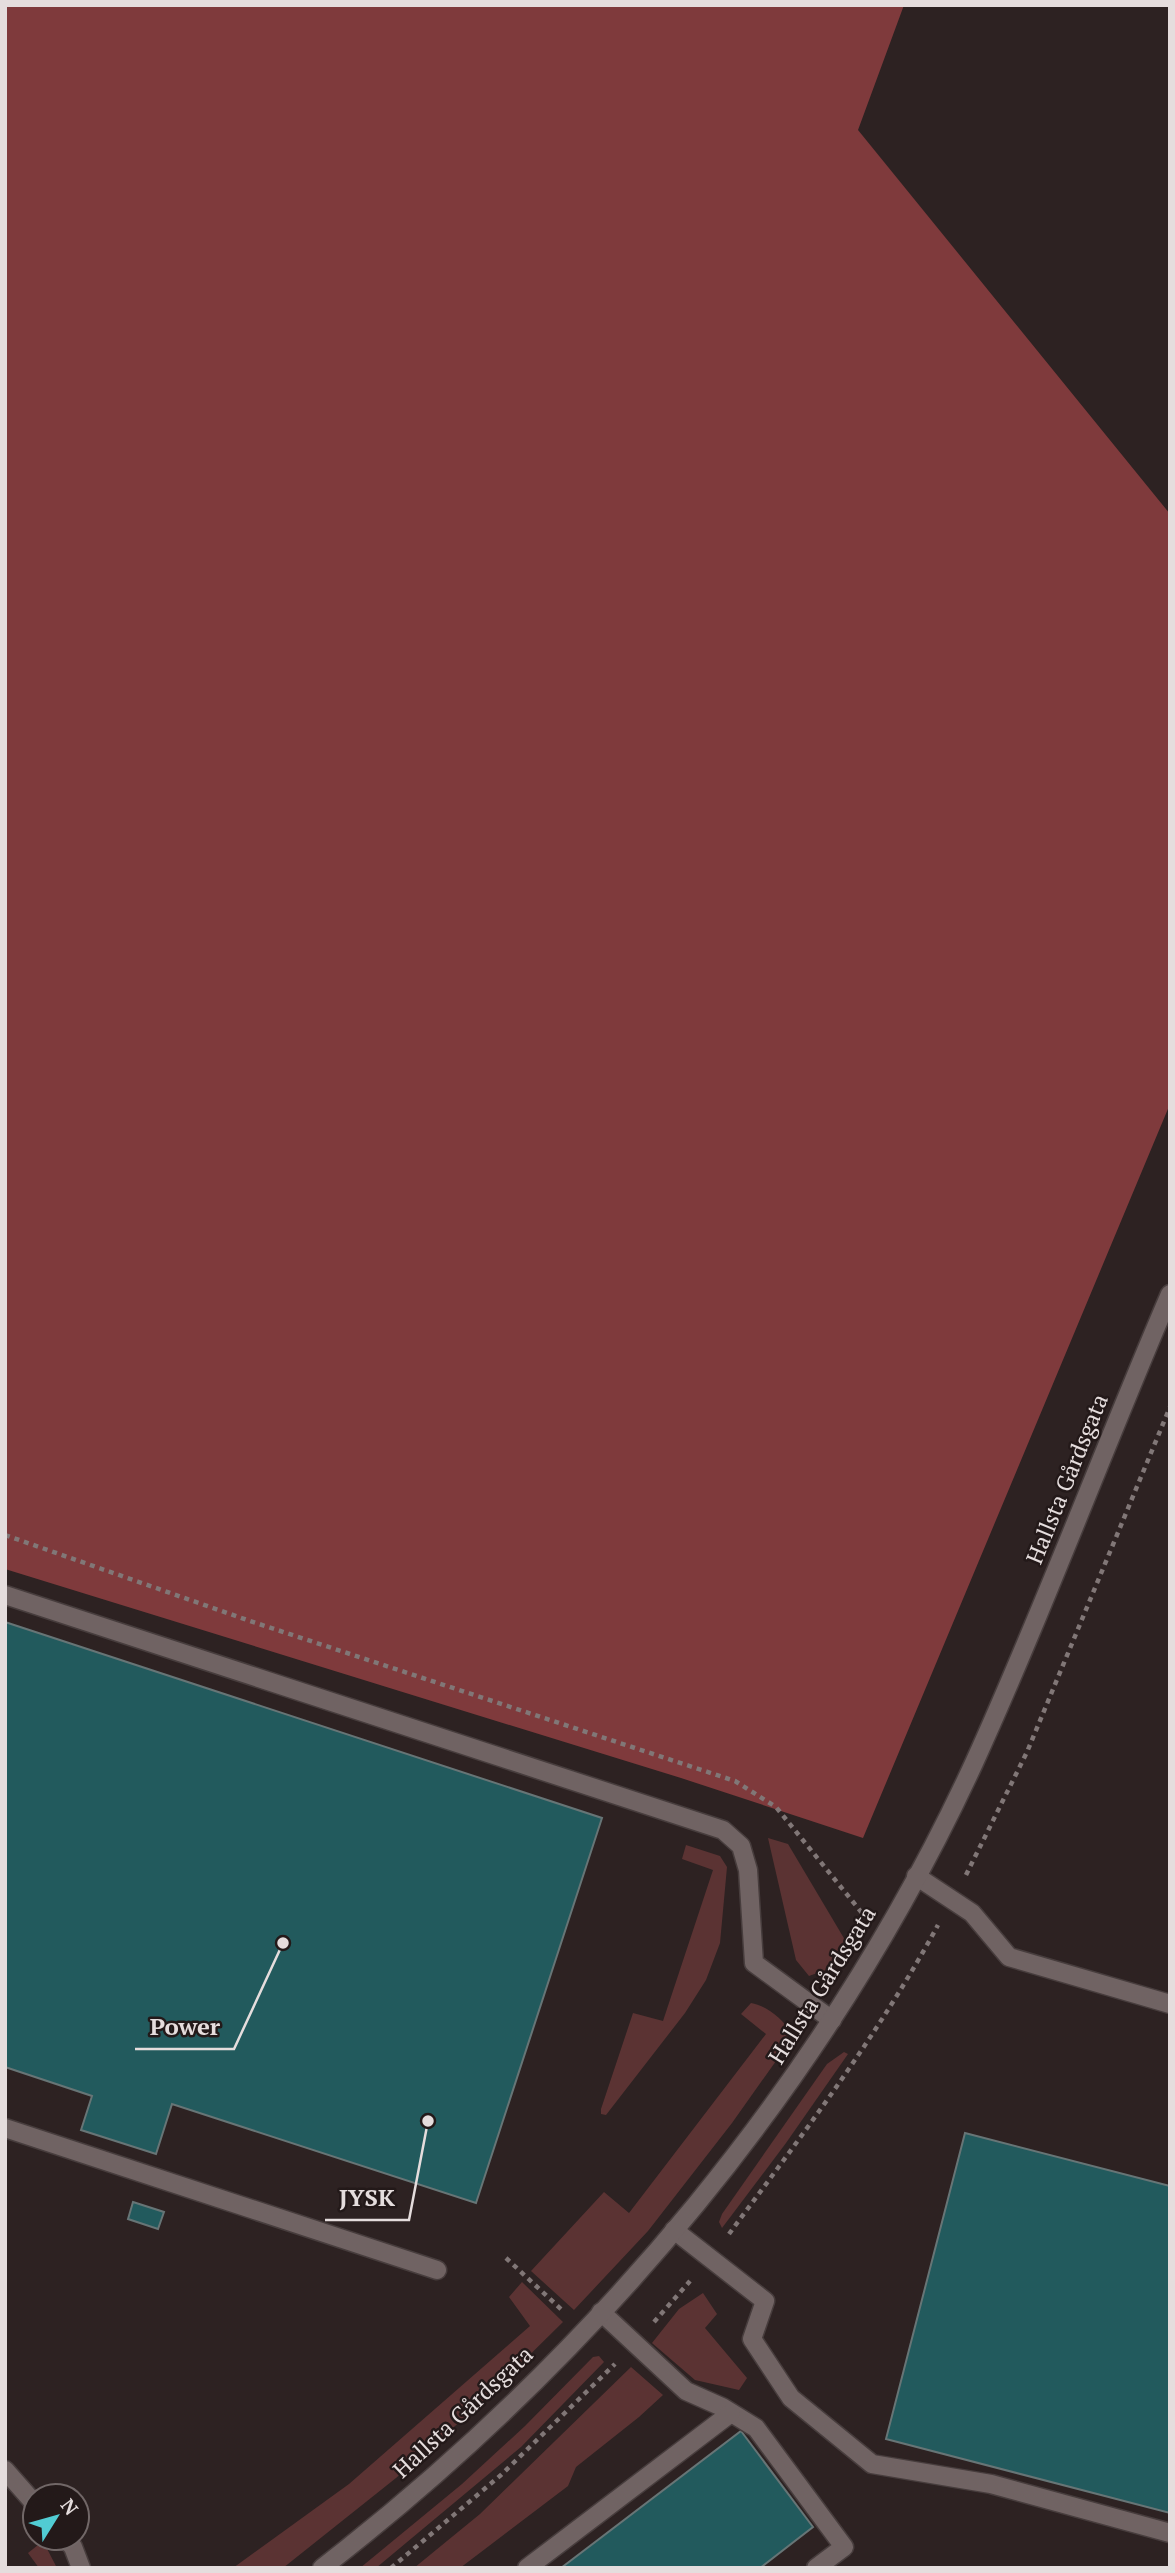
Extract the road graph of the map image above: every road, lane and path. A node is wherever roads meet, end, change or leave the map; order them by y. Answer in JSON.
{"nodes":[{"id":1,"x":1170,"y":1294,"type":"edge"},
{"id":2,"x":5,"y":1535,"type":"edge"},
{"id":3,"x":5,"y":1595,"type":"edge"},
{"id":4,"x":916,"y":1876,"type":"junction"},
{"id":5,"x":882,"y":1937,"type":"junction"},
{"id":6,"x":1170,"y":2004,"type":"edge"},
{"id":7,"x":832,"y":2020,"type":"junction"},
{"id":8,"x":5,"y":2128,"type":"edge"},
{"id":9,"x":674,"y":2230,"type":"junction"},
{"id":10,"x":437,"y":2270,"type":"dead end"},
{"id":11,"x":601,"y":2312,"type":"junction"},
{"id":12,"x":731,"y":2413,"type":"junction"},
{"id":13,"x":5,"y":2470,"type":"edge"},
{"id":14,"x":21,"y":2488,"type":"edge"},
{"id":15,"x":1170,"y":2533,"type":"edge"},
{"id":16,"x":321,"y":2568,"type":"edge"},
{"id":17,"x":527,"y":2568,"type":"edge"},
{"id":18,"x":816,"y":2568,"type":"edge"}],
"edges":[{"from":1,"to":4,"type":"street","name":"Hallsta Gårdsgata"},
{"from":2,"to":5,"type":"path"},
{"from":3,"to":7,"type":"street"},
{"from":4,"to":5,"type":"street","name":"Hallsta Gårdsgata"},
{"from":4,"to":6,"type":"street"},
{"from":5,"to":7,"type":"street","name":"Hallsta Gårdsgata"},
{"from":7,"to":9,"type":"street","name":"Hallsta Gårdsgata"},
{"from":8,"to":10,"type":"street"},
{"from":9,"to":11,"type":"street","name":"Hallsta Gårdsgata"},
{"from":9,"to":15,"type":"street"},
{"from":11,"to":12,"type":"street"},
{"from":11,"to":16,"type":"street","name":"Hallsta Gårdsgata"},
{"from":12,"to":17,"type":"street"},
{"from":12,"to":18,"type":"street"},
{"from":13,"to":14,"type":"street"}]}
